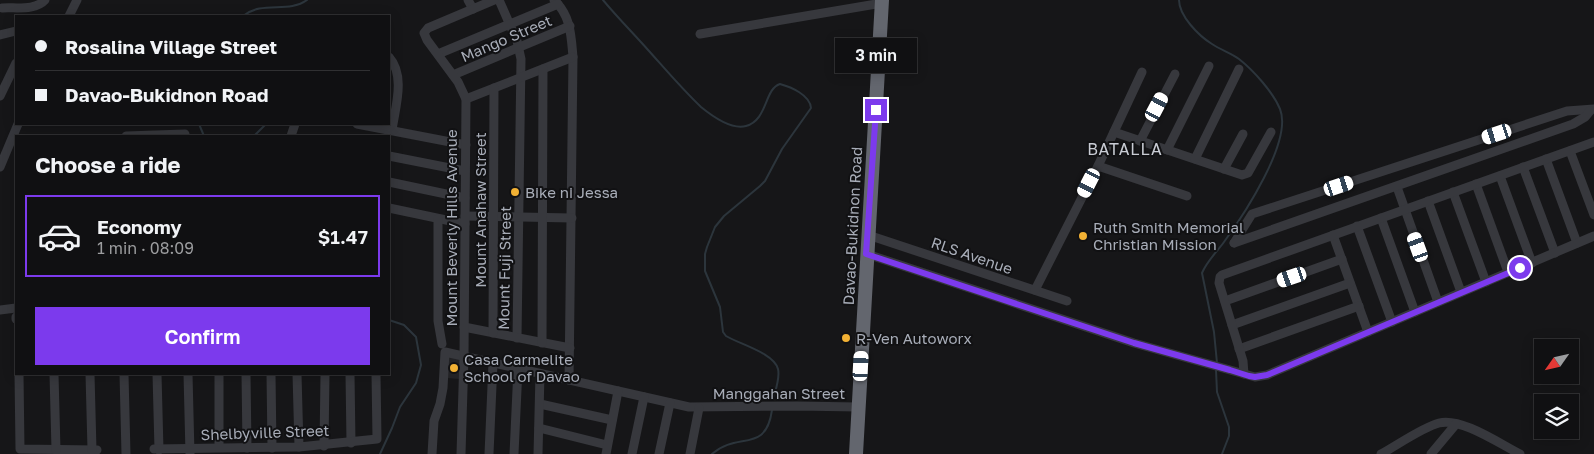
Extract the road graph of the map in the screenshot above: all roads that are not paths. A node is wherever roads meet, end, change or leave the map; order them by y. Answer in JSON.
{"nodes":[{"id":1,"x":45,"y":0,"type":"edge"},
{"id":2,"x":77,"y":0,"type":"edge"},
{"id":3,"x":468,"y":0,"type":"edge"},
{"id":4,"x":494,"y":0,"type":"edge"},
{"id":5,"x":499,"y":0,"type":"edge"},
{"id":6,"x":556,"y":2,"type":"edge"},
{"id":7,"x":882,"y":2,"type":"edge"},
{"id":8,"x":2,"y":8,"type":"dead end"},
{"id":9,"x":473,"y":9,"type":"junction"},
{"id":10,"x":70,"y":15,"type":"edge"},
{"id":11,"x":510,"y":24,"type":"junction"},
{"id":12,"x":570,"y":26,"type":"junction"},
{"id":13,"x":15,"y":31,"type":"edge"},
{"id":14,"x":700,"y":34,"type":"dead end"},
{"id":15,"x":1,"y":36,"type":"edge"},
{"id":16,"x":519,"y":47,"type":"junction"},
{"id":17,"x":438,"y":54,"type":"junction"},
{"id":18,"x":573,"y":57,"type":"junction"},
{"id":19,"x":390,"y":59,"type":"edge"},
{"id":20,"x":15,"y":66,"type":"edge"},
{"id":21,"x":1209,"y":66,"type":"dead end"},
{"id":22,"x":543,"y":69,"type":"junction"},
{"id":23,"x":1239,"y":69,"type":"dead end"},
{"id":24,"x":1142,"y":72,"type":"dead end"},
{"id":25,"x":1175,"y":74,"type":"dead end"},
{"id":26,"x":453,"y":75,"type":"junction"},
{"id":27,"x":520,"y":78,"type":"junction"},
{"id":28,"x":394,"y":80,"type":"edge"},
{"id":29,"x":494,"y":88,"type":"junction"},
{"id":30,"x":0,"y":96,"type":"edge"},
{"id":31,"x":466,"y":99,"type":"junction"},
{"id":32,"x":392,"y":107,"type":"edge"},
{"id":33,"x":1592,"y":110,"type":"edge"},
{"id":34,"x":18,"y":125,"type":"edge"},
{"id":35,"x":363,"y":125,"type":"edge"},
{"id":36,"x":392,"y":130,"type":"junction"},
{"id":37,"x":184,"y":132,"type":"edge"},
{"id":38,"x":1114,"y":132,"type":"junction"},
{"id":39,"x":1271,"y":132,"type":"dead end"},
{"id":40,"x":1243,"y":134,"type":"dead end"},
{"id":41,"x":159,"y":135,"type":"edge"},
{"id":42,"x":1140,"y":141,"type":"junction"},
{"id":43,"x":466,"y":144,"type":"junction"},
{"id":44,"x":1593,"y":145,"type":"edge"},
{"id":45,"x":1167,"y":150,"type":"junction"},
{"id":46,"x":1570,"y":151,"type":"junction"},
{"id":47,"x":390,"y":156,"type":"edge"},
{"id":48,"x":1195,"y":159,"type":"junction"},
{"id":49,"x":1546,"y":159,"type":"junction"},
{"id":50,"x":1098,"y":166,"type":"junction"},
{"id":51,"x":0,"y":167,"type":"edge"},
{"id":52,"x":1523,"y":168,"type":"junction"},
{"id":53,"x":1224,"y":169,"type":"junction"},
{"id":54,"x":465,"y":171,"type":"junction"},
{"id":55,"x":1500,"y":176,"type":"junction"},
{"id":56,"x":390,"y":182,"type":"edge"},
{"id":57,"x":1476,"y":184,"type":"junction"},
{"id":58,"x":1397,"y":187,"type":"junction"},
{"id":59,"x":1453,"y":192,"type":"junction"},
{"id":60,"x":1187,"y":196,"type":"dead end"},
{"id":61,"x":465,"y":198,"type":"junction"},
{"id":62,"x":1428,"y":201,"type":"junction"},
{"id":63,"x":390,"y":208,"type":"edge"},
{"id":64,"x":1404,"y":210,"type":"junction"},
{"id":65,"x":1594,"y":215,"type":"edge"},
{"id":66,"x":494,"y":217,"type":"junction"},
{"id":67,"x":519,"y":217,"type":"junction"},
{"id":68,"x":543,"y":218,"type":"junction"},
{"id":69,"x":572,"y":218,"type":"junction"},
{"id":70,"x":1380,"y":218,"type":"junction"},
{"id":71,"x":438,"y":219,"type":"junction"},
{"id":72,"x":465,"y":220,"type":"junction"},
{"id":73,"x":1357,"y":226,"type":"junction"},
{"id":74,"x":868,"y":235,"type":"junction"},
{"id":75,"x":1333,"y":235,"type":"junction"},
{"id":76,"x":1594,"y":236,"type":"edge"},
{"id":77,"x":1577,"y":244,"type":"junction"},
{"id":78,"x":1555,"y":253,"type":"junction"},
{"id":79,"x":866,"y":254,"type":"junction"},
{"id":80,"x":1342,"y":259,"type":"junction"},
{"id":81,"x":1532,"y":262,"type":"junction"},
{"id":82,"x":1508,"y":272,"type":"junction"},
{"id":83,"x":1486,"y":282,"type":"junction"},
{"id":84,"x":1350,"y":283,"type":"junction"},
{"id":85,"x":1035,"y":290,"type":"junction"},
{"id":86,"x":1461,"y":292,"type":"junction"},
{"id":87,"x":1067,"y":301,"type":"dead end"},
{"id":88,"x":1224,"y":301,"type":"junction"},
{"id":89,"x":1438,"y":302,"type":"junction"},
{"id":90,"x":1359,"y":306,"type":"junction"},
{"id":91,"x":15,"y":308,"type":"edge"},
{"id":92,"x":0,"y":310,"type":"edge"},
{"id":93,"x":1415,"y":312,"type":"junction"},
{"id":94,"x":1392,"y":322,"type":"junction"},
{"id":95,"x":1232,"y":325,"type":"junction"},
{"id":96,"x":464,"y":327,"type":"junction"},
{"id":97,"x":1368,"y":332,"type":"junction"},
{"id":98,"x":493,"y":333,"type":"junction"},
{"id":99,"x":517,"y":338,"type":"junction"},
{"id":100,"x":542,"y":343,"type":"junction"},
{"id":101,"x":443,"y":348,"type":"junction"},
{"id":102,"x":570,"y":348,"type":"junction"},
{"id":103,"x":1239,"y":349,"type":"junction"},
{"id":104,"x":464,"y":356,"type":"junction"},
{"id":105,"x":493,"y":363,"type":"junction"},
{"id":106,"x":518,"y":368,"type":"junction"},
{"id":107,"x":540,"y":374,"type":"junction"},
{"id":108,"x":1244,"y":374,"type":"junction"},
{"id":109,"x":19,"y":375,"type":"edge"},
{"id":110,"x":54,"y":375,"type":"edge"},
{"id":111,"x":90,"y":375,"type":"edge"},
{"id":112,"x":124,"y":375,"type":"edge"},
{"id":113,"x":157,"y":375,"type":"edge"},
{"id":114,"x":188,"y":375,"type":"edge"},
{"id":115,"x":219,"y":375,"type":"edge"},
{"id":116,"x":246,"y":375,"type":"edge"},
{"id":117,"x":271,"y":375,"type":"edge"},
{"id":118,"x":297,"y":375,"type":"edge"},
{"id":119,"x":325,"y":375,"type":"edge"},
{"id":120,"x":350,"y":375,"type":"edge"},
{"id":121,"x":376,"y":375,"type":"edge"},
{"id":122,"x":569,"y":380,"type":"junction"},
{"id":123,"x":618,"y":391,"type":"junction"},
{"id":124,"x":644,"y":397,"type":"junction"},
{"id":125,"x":670,"y":403,"type":"junction"},
{"id":126,"x":540,"y":404,"type":"junction"},
{"id":127,"x":858,"y":407,"type":"junction"},
{"id":128,"x":699,"y":408,"type":"junction"},
{"id":129,"x":612,"y":420,"type":"junction"},
{"id":130,"x":1456,"y":424,"type":"junction"},
{"id":131,"x":539,"y":428,"type":"junction"},
{"id":132,"x":351,"y":443,"type":"junction"},
{"id":133,"x":324,"y":446,"type":"junction"},
{"id":134,"x":219,"y":447,"type":"junction"},
{"id":135,"x":299,"y":447,"type":"junction"},
{"id":136,"x":247,"y":448,"type":"junction"},
{"id":137,"x":272,"y":448,"type":"junction"},
{"id":138,"x":607,"y":449,"type":"edge"},
{"id":139,"x":56,"y":450,"type":"junction"},
{"id":140,"x":190,"y":451,"type":"edge"},
{"id":141,"x":75,"y":452,"type":"edge"},
{"id":142,"x":126,"y":454,"type":"edge"},
{"id":143,"x":432,"y":454,"type":"edge"},
{"id":144,"x":461,"y":454,"type":"edge"},
{"id":145,"x":489,"y":454,"type":"edge"},
{"id":146,"x":514,"y":454,"type":"edge"},
{"id":147,"x":538,"y":454,"type":"edge"},
{"id":148,"x":632,"y":454,"type":"edge"},
{"id":149,"x":659,"y":454,"type":"edge"},
{"id":150,"x":690,"y":454,"type":"edge"},
{"id":151,"x":856,"y":454,"type":"edge"},
{"id":152,"x":1381,"y":454,"type":"edge"},
{"id":153,"x":1430,"y":454,"type":"edge"},
{"id":154,"x":1520,"y":454,"type":"edge"}],
"edges":[{"from":1,"to":8,"type":"street"},
{"from":2,"to":10,"type":"street"},
{"from":3,"to":9,"type":"street"},
{"from":4,"to":9,"type":"street"},
{"from":5,"to":11,"type":"street","name":"Mount Fuji Street"},
{"from":6,"to":11,"type":"street"},
{"from":6,"to":12,"type":"street"},
{"from":7,"to":14,"type":"street"},
{"from":7,"to":74,"type":"highway","name":"Davao-Bukidnon Road"},
{"from":9,"to":17,"type":"street"},
{"from":11,"to":16,"type":"street","name":"Mount Fuji Street"},
{"from":11,"to":17,"type":"street"},
{"from":12,"to":16,"type":"street","name":"Mango Street"},
{"from":12,"to":18,"type":"street"},
{"from":13,"to":15,"type":"street"},
{"from":16,"to":26,"type":"street","name":"Mango Street"},
{"from":16,"to":27,"type":"street","name":"Mount Fuji Street"},
{"from":17,"to":26,"type":"street"},
{"from":18,"to":22,"type":"street"},
{"from":18,"to":69,"type":"street"},
{"from":19,"to":28,"type":"street"},
{"from":20,"to":30,"type":"street"},
{"from":21,"to":45,"type":"street"},
{"from":22,"to":27,"type":"street"},
{"from":22,"to":68,"type":"street"},
{"from":23,"to":48,"type":"street"},
{"from":24,"to":38,"type":"street"},
{"from":25,"to":42,"type":"street"},
{"from":26,"to":31,"type":"street"},
{"from":27,"to":29,"type":"street"},
{"from":27,"to":67,"type":"street","name":"Mount Fuji Street"},
{"from":28,"to":32,"type":"street"},
{"from":29,"to":31,"type":"street"},
{"from":29,"to":66,"type":"street","name":"Mount Anahaw Street"},
{"from":31,"to":43,"type":"street","name":"Mount Beverly Hills Avenue"},
{"from":32,"to":36,"type":"street"},
{"from":33,"to":58,"type":"street"},
{"from":33,"to":58,"type":"street"},
{"from":34,"to":51,"type":"street"},
{"from":35,"to":36,"type":"street"},
{"from":36,"to":43,"type":"street"},
{"from":37,"to":41,"type":"street"},
{"from":38,"to":42,"type":"street"},
{"from":38,"to":50,"type":"street"},
{"from":39,"to":53,"type":"street"},
{"from":40,"to":53,"type":"street"},
{"from":42,"to":45,"type":"street"},
{"from":43,"to":54,"type":"street","name":"Mount Beverly Hills Avenue"},
{"from":44,"to":46,"type":"street"},
{"from":45,"to":48,"type":"street"},
{"from":46,"to":49,"type":"street"},
{"from":46,"to":65,"type":"street"},
{"from":47,"to":54,"type":"street"},
{"from":48,"to":53,"type":"street"},
{"from":49,"to":52,"type":"street"},
{"from":49,"to":77,"type":"street"},
{"from":50,"to":60,"type":"street"},
{"from":50,"to":85,"type":"street"},
{"from":52,"to":55,"type":"street"},
{"from":52,"to":78,"type":"street"},
{"from":54,"to":61,"type":"street","name":"Mount Beverly Hills Avenue"},
{"from":55,"to":57,"type":"street"},
{"from":55,"to":81,"type":"street"},
{"from":56,"to":61,"type":"street"},
{"from":57,"to":59,"type":"street"},
{"from":57,"to":82,"type":"street"},
{"from":58,"to":64,"type":"street"},
{"from":59,"to":62,"type":"street"},
{"from":59,"to":83,"type":"street"},
{"from":61,"to":72,"type":"street","name":"Mount Beverly Hills Avenue"},
{"from":62,"to":64,"type":"street"},
{"from":62,"to":86,"type":"street"},
{"from":63,"to":71,"type":"street"},
{"from":64,"to":70,"type":"street"},
{"from":64,"to":89,"type":"street"},
{"from":66,"to":67,"type":"street"},
{"from":66,"to":72,"type":"street"},
{"from":66,"to":98,"type":"street","name":"Mount Anahaw Street"},
{"from":67,"to":68,"type":"street"},
{"from":67,"to":99,"type":"street","name":"Mount Fuji Street"},
{"from":68,"to":69,"type":"street"},
{"from":68,"to":100,"type":"street"},
{"from":69,"to":102,"type":"street"},
{"from":70,"to":73,"type":"street"},
{"from":70,"to":93,"type":"street"},
{"from":71,"to":72,"type":"street"},
{"from":71,"to":101,"type":"street"},
{"from":72,"to":96,"type":"street","name":"Mount Beverly Hills Avenue"},
{"from":73,"to":75,"type":"street"},
{"from":73,"to":94,"type":"street"},
{"from":74,"to":79,"type":"highway","name":"Davao-Bukidnon Road"},
{"from":74,"to":85,"type":"street","name":"RLS Avenue"},
{"from":75,"to":80,"type":"street"},
{"from":75,"to":88,"type":"street"},
{"from":76,"to":77,"type":"street"},
{"from":77,"to":78,"type":"street"},
{"from":78,"to":81,"type":"street"},
{"from":79,"to":108,"type":"street"},
{"from":79,"to":127,"type":"highway","name":"Davao-Bukidnon Road"},
{"from":80,"to":84,"type":"street"},
{"from":80,"to":88,"type":"street"},
{"from":81,"to":82,"type":"street"},
{"from":82,"to":83,"type":"street"},
{"from":83,"to":86,"type":"street"},
{"from":84,"to":90,"type":"street"},
{"from":84,"to":95,"type":"street"},
{"from":85,"to":87,"type":"street","name":"RLS Avenue"},
{"from":86,"to":89,"type":"street"},
{"from":88,"to":95,"type":"street"},
{"from":89,"to":93,"type":"street"},
{"from":90,"to":97,"type":"street"},
{"from":90,"to":103,"type":"street"},
{"from":91,"to":92,"type":"street"},
{"from":93,"to":94,"type":"street"},
{"from":94,"to":97,"type":"street"},
{"from":95,"to":103,"type":"street"},
{"from":96,"to":98,"type":"street"},
{"from":96,"to":104,"type":"street","name":"Mount Beverly Hills Avenue"},
{"from":97,"to":108,"type":"street"},
{"from":98,"to":99,"type":"street"},
{"from":99,"to":100,"type":"street"},
{"from":100,"to":102,"type":"street"},
{"from":101,"to":104,"type":"street","name":"Manggahan Street"},
{"from":101,"to":143,"type":"street"},
{"from":102,"to":122,"type":"street"},
{"from":103,"to":108,"type":"street"},
{"from":104,"to":105,"type":"street","name":"Manggahan Street"},
{"from":104,"to":144,"type":"street","name":"Mount Beverly Hills Avenue"},
{"from":105,"to":106,"type":"street","name":"Manggahan Street"},
{"from":105,"to":145,"type":"street"},
{"from":106,"to":107,"type":"street","name":"Manggahan Street"},
{"from":106,"to":146,"type":"street"},
{"from":107,"to":122,"type":"street","name":"Manggahan Street"},
{"from":107,"to":126,"type":"street"},
{"from":109,"to":139,"type":"street"},
{"from":110,"to":139,"type":"street"},
{"from":111,"to":141,"type":"street"},
{"from":112,"to":142,"type":"street"},
{"from":113,"to":140,"type":"street","name":"Shelbyville Street"},
{"from":114,"to":140,"type":"street"},
{"from":115,"to":134,"type":"street"},
{"from":116,"to":136,"type":"street"},
{"from":117,"to":137,"type":"street"},
{"from":118,"to":135,"type":"street"},
{"from":119,"to":133,"type":"street"},
{"from":120,"to":132,"type":"street"},
{"from":121,"to":132,"type":"street","name":"Shelbyville Street"},
{"from":122,"to":123,"type":"street","name":"Manggahan Street"},
{"from":123,"to":124,"type":"street","name":"Manggahan Street"},
{"from":123,"to":129,"type":"street"},
{"from":124,"to":125,"type":"street","name":"Manggahan Street"},
{"from":124,"to":148,"type":"street"},
{"from":125,"to":128,"type":"street","name":"Manggahan Street"},
{"from":125,"to":149,"type":"street"},
{"from":126,"to":129,"type":"street"},
{"from":126,"to":131,"type":"street"},
{"from":127,"to":128,"type":"street","name":"Manggahan Street"},
{"from":127,"to":151,"type":"highway","name":"Davao-Bukidnon Road"},
{"from":128,"to":150,"type":"street"},
{"from":129,"to":138,"type":"street"},
{"from":130,"to":152,"type":"street"},
{"from":130,"to":153,"type":"street"},
{"from":130,"to":154,"type":"street"},
{"from":131,"to":138,"type":"street"},
{"from":131,"to":147,"type":"street"},
{"from":132,"to":133,"type":"street","name":"Shelbyville Street"},
{"from":133,"to":135,"type":"street","name":"Shelbyville Street"},
{"from":134,"to":136,"type":"street","name":"Shelbyville Street"},
{"from":134,"to":140,"type":"street","name":"Shelbyville Street"},
{"from":135,"to":137,"type":"street","name":"Shelbyville Street"},
{"from":136,"to":137,"type":"street","name":"Shelbyville Street"},
{"from":139,"to":141,"type":"street"}]}
